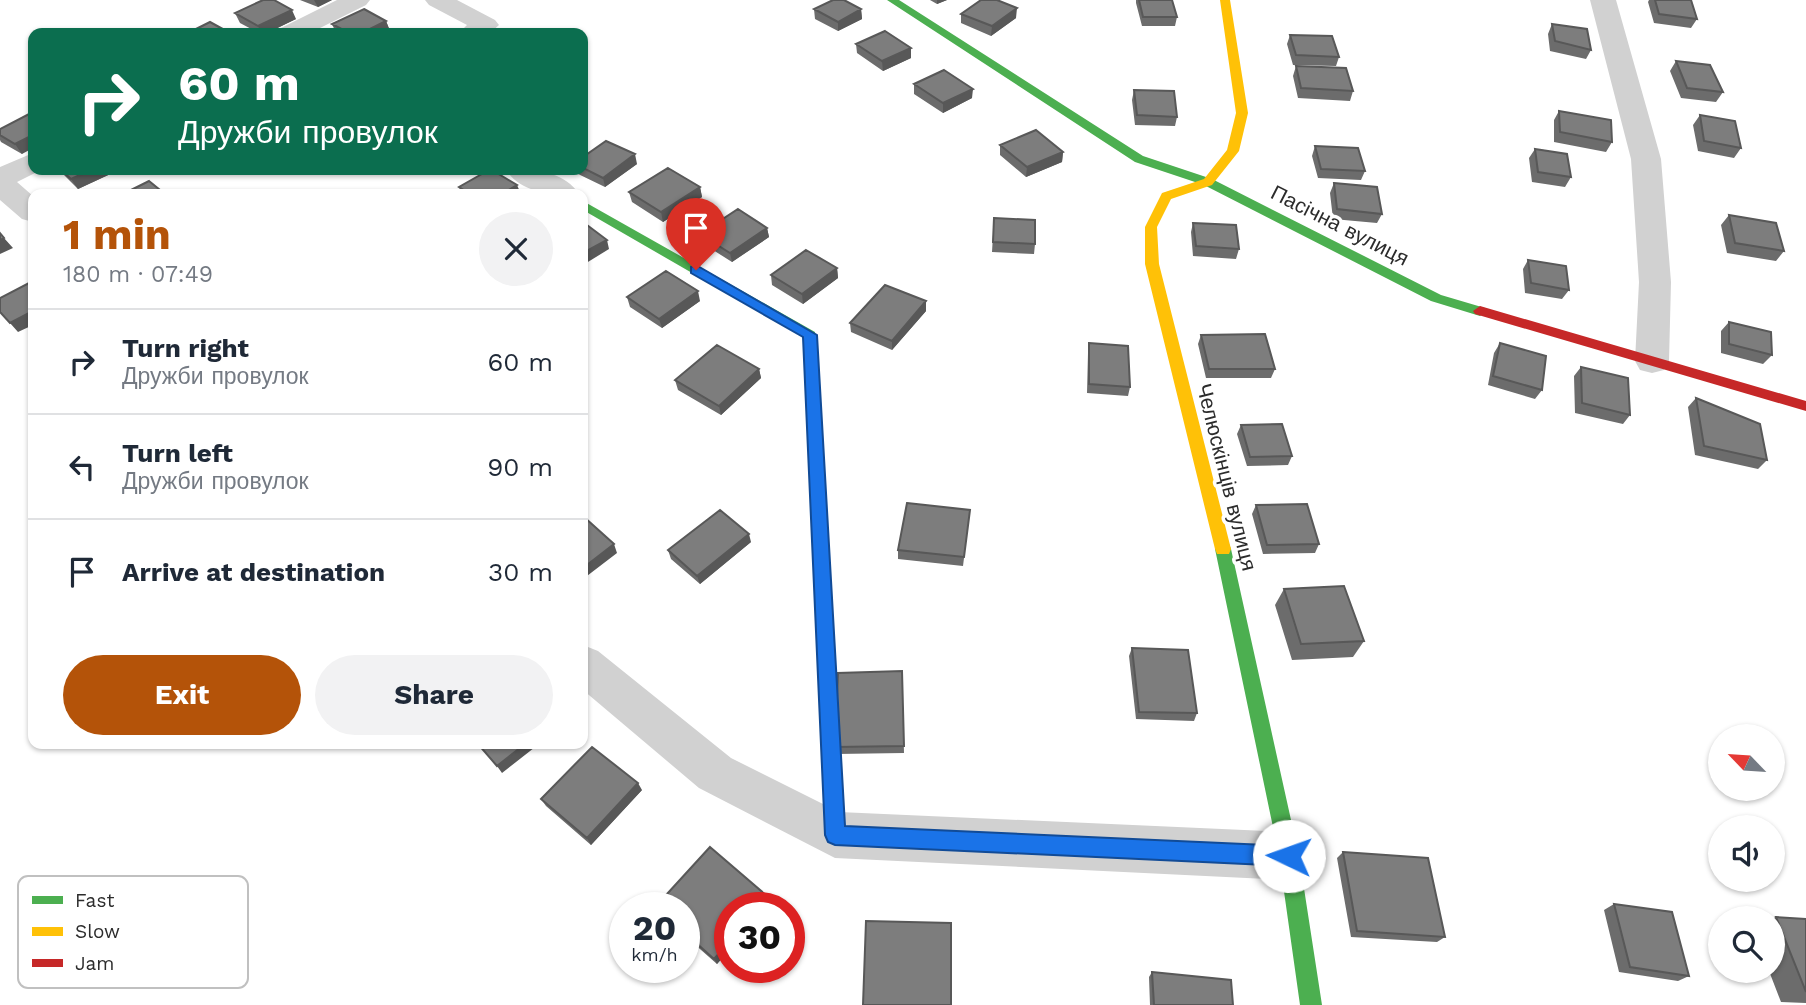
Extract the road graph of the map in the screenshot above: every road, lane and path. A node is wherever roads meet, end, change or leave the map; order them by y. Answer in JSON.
{"nodes":[{"id":1,"x":357,"y":0,"type":"edge"},
{"id":2,"x":439,"y":0,"type":"edge"},
{"id":3,"x":892,"y":0,"type":"edge"},
{"id":4,"x":1225,"y":0,"type":"edge"},
{"id":5,"x":1603,"y":0,"type":"edge"},
{"id":6,"x":300,"y":28,"type":"edge"},
{"id":7,"x":481,"y":28,"type":"edge"},
{"id":8,"x":28,"y":165,"type":"edge"},
{"id":9,"x":531,"y":175,"type":"edge"},
{"id":10,"x":0,"y":179,"type":"edge"},
{"id":11,"x":1208,"y":182,"type":"junction"},
{"id":12,"x":0,"y":184,"type":"edge"},
{"id":13,"x":555,"y":189,"type":"edge"},
{"id":14,"x":28,"y":208,"type":"edge"},
{"id":15,"x":588,"y":208,"type":"edge"},
{"id":16,"x":1652,"y":361,"type":"junction"},
{"id":17,"x":1806,"y":407,"type":"edge"},
{"id":18,"x":588,"y":668,"type":"edge"},
{"id":19,"x":835,"y":835,"type":"junction"},
{"id":20,"x":1289,"y":856,"type":"junction"},
{"id":21,"x":1311,"y":1005,"type":"edge"}],
"edges":[{"from":1,"to":6,"type":"street"},
{"from":2,"to":7,"type":"street"},
{"from":3,"to":11,"type":"street","name":"Пасічна вулиця"},
{"from":4,"to":11,"type":"street"},
{"from":5,"to":16,"type":"street"},
{"from":8,"to":10,"type":"street"},
{"from":9,"to":13,"type":"street"},
{"from":11,"to":16,"type":"street","name":"Пасічна вулиця"},
{"from":11,"to":20,"type":"street","name":"Челюскінців вулиця"},
{"from":12,"to":14,"type":"street"},
{"from":15,"to":19,"type":"street"},
{"from":16,"to":17,"type":"street","name":"Пасічна вулиця"},
{"from":18,"to":19,"type":"street"},
{"from":19,"to":20,"type":"street"},
{"from":20,"to":21,"type":"street","name":"Челюскінців вулиця"}]}
